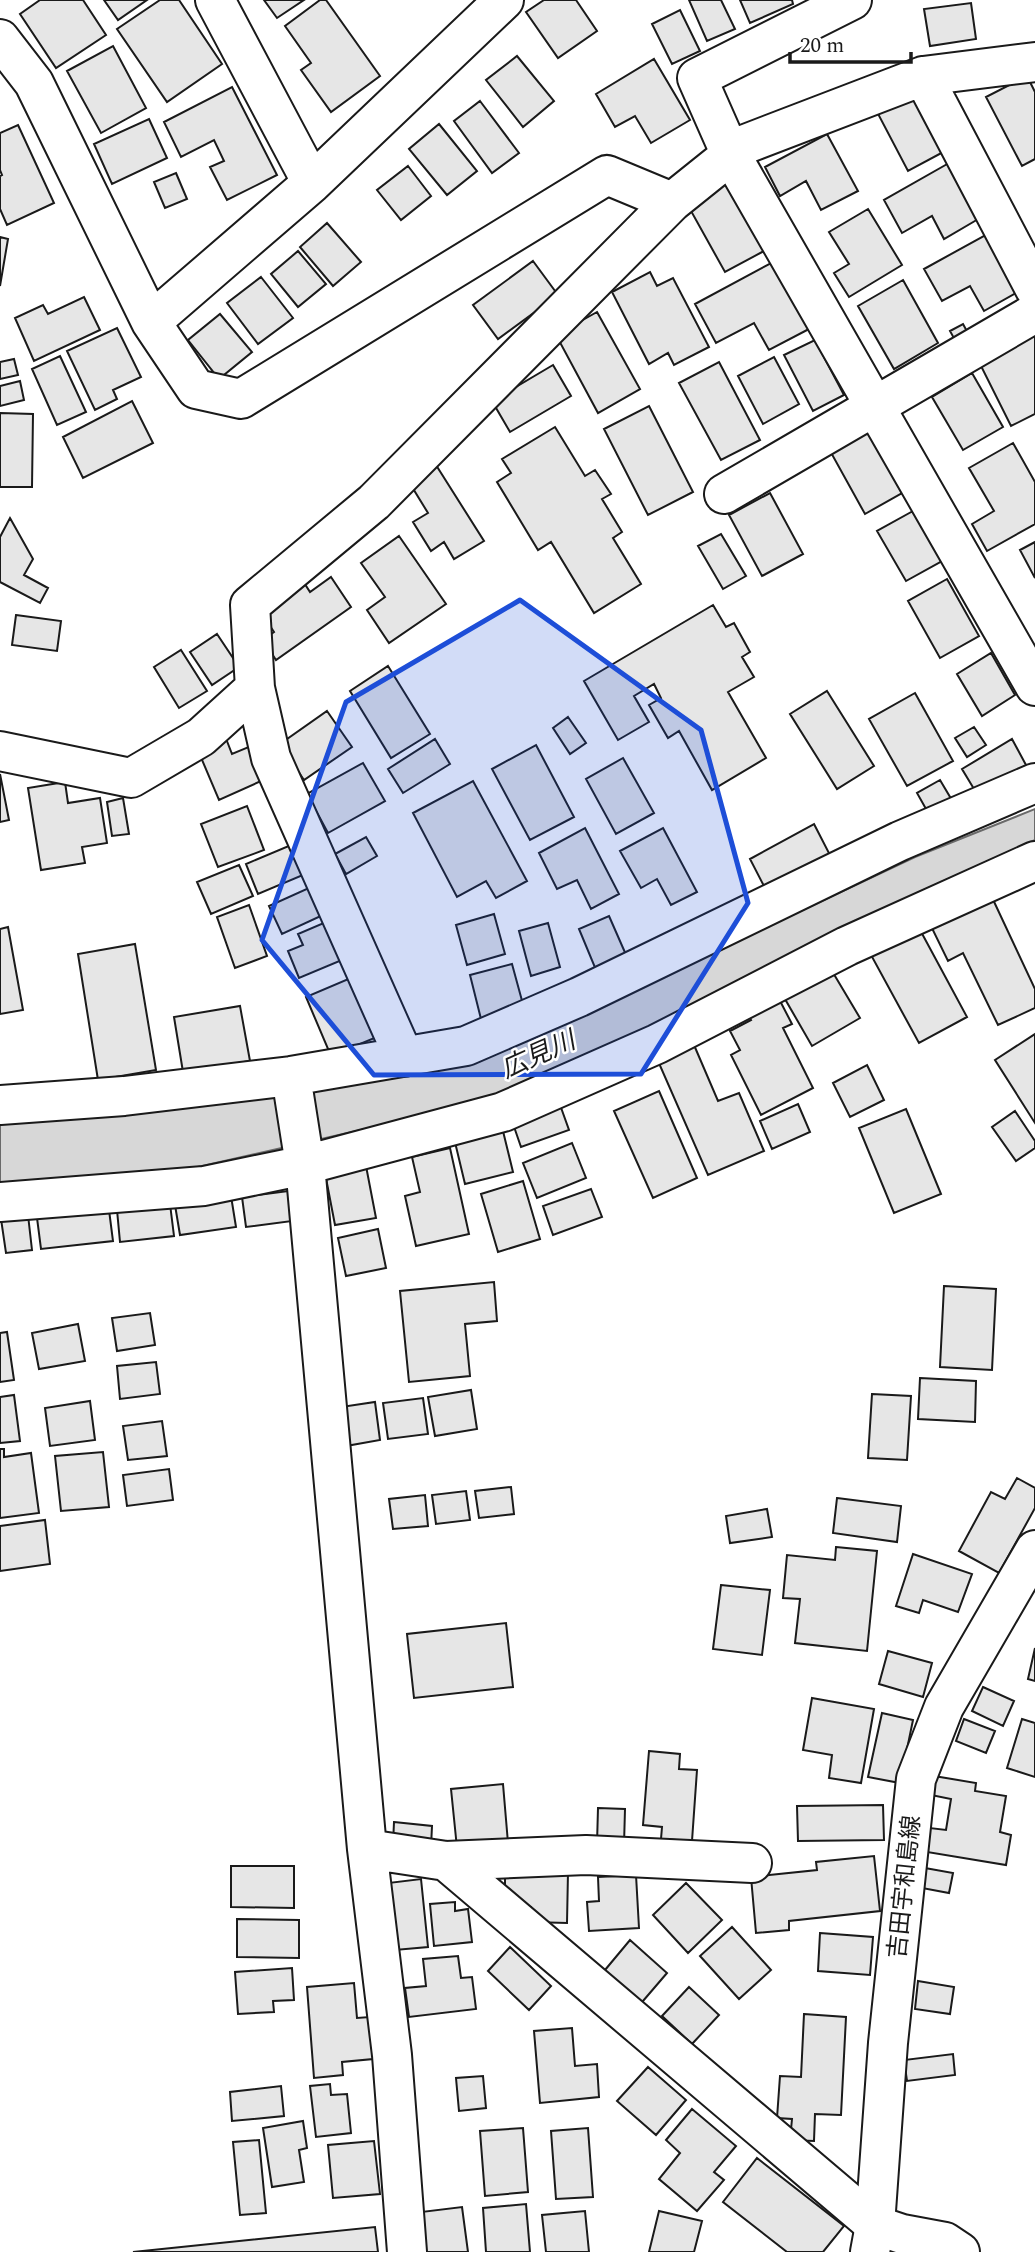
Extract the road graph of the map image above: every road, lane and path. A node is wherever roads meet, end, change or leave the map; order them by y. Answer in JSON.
{"nodes":[{"id":1,"x":215,"y":0,"type":"edge"},
{"id":2,"x":504,"y":0,"type":"edge"},
{"id":3,"x":852,"y":0,"type":"edge"},
{"id":4,"x":0,"y":39,"type":"edge"},
{"id":5,"x":1035,"y":62,"type":"edge"},
{"id":6,"x":923,"y":76,"type":"junction"},
{"id":7,"x":731,"y":155,"type":"junction"},
{"id":8,"x":312,"y":183,"type":"junction"},
{"id":9,"x":672,"y":202,"type":"junction"},
{"id":10,"x":1035,"y":289,"type":"edge"},
{"id":11,"x":1035,"y":313,"type":"edge"},
{"id":12,"x":151,"y":322,"type":"junction"},
{"id":13,"x":875,"y":406,"type":"junction"},
{"id":14,"x":724,"y":494,"type":"dead end"},
{"id":15,"x":1035,"y":686,"type":"edge"},
{"id":16,"x":255,"y":688,"type":"junction"},
{"id":17,"x":0,"y":751,"type":"edge"},
{"id":18,"x":1035,"y":783,"type":"edge"},
{"id":19,"x":1035,"y":861,"type":"edge"},
{"id":20,"x":404,"y":1057,"type":"junction"},
{"id":21,"x":292,"y":1082,"type":"junction"},
{"id":22,"x":0,"y":1105,"type":"edge"},
{"id":23,"x":304,"y":1157,"type":"junction"},
{"id":24,"x":0,"y":1202,"type":"edge"},
{"id":25,"x":1035,"y":1550,"type":"edge"},
{"id":26,"x":367,"y":1849,"type":"junction"},
{"id":27,"x":446,"y":1861,"type":"junction"},
{"id":28,"x":752,"y":1863,"type":"dead end"},
{"id":29,"x":872,"y":2238,"type":"edge"},
{"id":30,"x":407,"y":2252,"type":"edge"},
{"id":31,"x":960,"y":2252,"type":"edge"}],
"edges":[{"from":1,"to":8,"type":"street"},
{"from":2,"to":8,"type":"street"},
{"from":3,"to":7,"type":"street"},
{"from":4,"to":12,"type":"street"},
{"from":5,"to":6,"type":"street"},
{"from":6,"to":7,"type":"street"},
{"from":6,"to":10,"type":"street"},
{"from":7,"to":9,"type":"street"},
{"from":7,"to":13,"type":"street"},
{"from":8,"to":12,"type":"street"},
{"from":9,"to":12,"type":"street"},
{"from":9,"to":16,"type":"street"},
{"from":11,"to":13,"type":"street"},
{"from":13,"to":14,"type":"street"},
{"from":13,"to":15,"type":"street"},
{"from":16,"to":17,"type":"street"},
{"from":16,"to":20,"type":"street"},
{"from":18,"to":20,"type":"street"},
{"from":19,"to":23,"type":"street"},
{"from":20,"to":21,"type":"street"},
{"from":21,"to":22,"type":"street"},
{"from":21,"to":23,"type":"street"},
{"from":23,"to":24,"type":"street"},
{"from":23,"to":26,"type":"street"},
{"from":25,"to":29,"type":"street","name":"吉田宇和島線"},
{"from":26,"to":27,"type":"street"},
{"from":26,"to":30,"type":"street"},
{"from":27,"to":28,"type":"street"},
{"from":27,"to":29,"type":"street"},
{"from":29,"to":31,"type":"street"}]}
